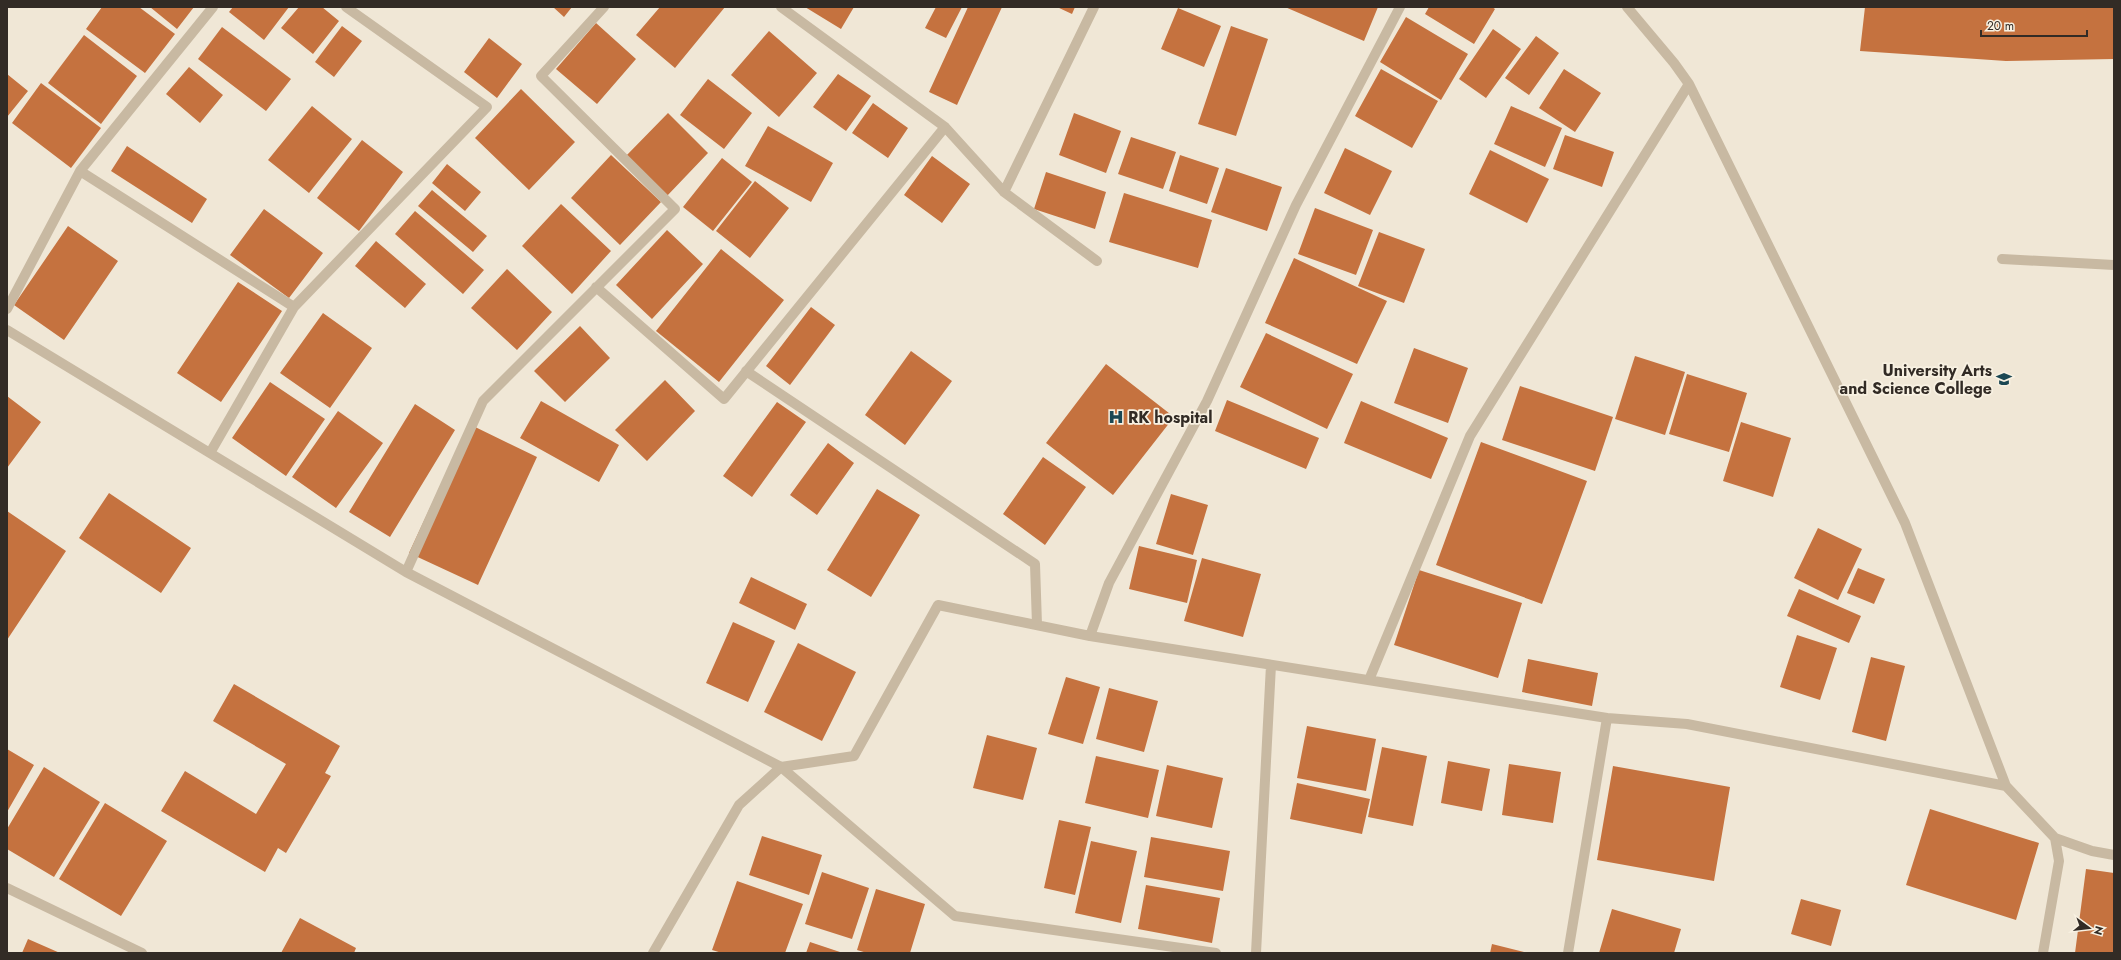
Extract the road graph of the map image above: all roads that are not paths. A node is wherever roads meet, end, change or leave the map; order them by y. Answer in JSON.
{"nodes":[{"id":1,"x":213,"y":7,"type":"edge"},
{"id":2,"x":346,"y":7,"type":"edge"},
{"id":3,"x":604,"y":7,"type":"edge"},
{"id":4,"x":781,"y":7,"type":"edge"},
{"id":5,"x":1094,"y":7,"type":"edge"},
{"id":6,"x":1400,"y":7,"type":"edge"},
{"id":7,"x":1626,"y":7,"type":"edge"},
{"id":8,"x":1688,"y":84,"type":"junction"},
{"id":9,"x":945,"y":128,"type":"junction"},
{"id":10,"x":80,"y":171,"type":"junction"},
{"id":11,"x":1004,"y":192,"type":"junction"},
{"id":12,"x":2002,"y":259,"type":"dead end"},
{"id":13,"x":1098,"y":261,"type":"dead end"},
{"id":14,"x":2114,"y":265,"type":"edge"},
{"id":15,"x":596,"y":287,"type":"junction"},
{"id":16,"x":294,"y":307,"type":"junction"},
{"id":17,"x":7,"y":309,"type":"edge"},
{"id":18,"x":7,"y":330,"type":"edge"},
{"id":19,"x":746,"y":371,"type":"junction"},
{"id":20,"x":210,"y":453,"type":"junction"},
{"id":21,"x":406,"y":572,"type":"junction"},
{"id":22,"x":1037,"y":625,"type":"junction"},
{"id":23,"x":1090,"y":636,"type":"junction"},
{"id":24,"x":1271,"y":665,"type":"junction"},
{"id":25,"x":1369,"y":680,"type":"junction"},
{"id":26,"x":1607,"y":718,"type":"junction"},
{"id":27,"x":781,"y":767,"type":"junction"},
{"id":28,"x":2006,"y":786,"type":"junction"},
{"id":29,"x":2055,"y":838,"type":"junction"},
{"id":30,"x":2114,"y":855,"type":"edge"},
{"id":31,"x":7,"y":888,"type":"edge"},
{"id":32,"x":129,"y":950,"type":"edge"},
{"id":33,"x":142,"y":953,"type":"edge"},
{"id":34,"x":653,"y":953,"type":"edge"},
{"id":35,"x":1216,"y":953,"type":"edge"},
{"id":36,"x":1256,"y":953,"type":"edge"},
{"id":37,"x":1568,"y":953,"type":"edge"},
{"id":38,"x":2043,"y":953,"type":"edge"}],
"edges":[{"from":1,"to":10,"type":"street"},
{"from":2,"to":16,"type":"street"},
{"from":3,"to":15,"type":"street"},
{"from":4,"to":9,"type":"street"},
{"from":5,"to":11,"type":"street"},
{"from":6,"to":23,"type":"street"},
{"from":7,"to":8,"type":"street"},
{"from":8,"to":25,"type":"street"},
{"from":8,"to":28,"type":"street"},
{"from":9,"to":11,"type":"street"},
{"from":9,"to":19,"type":"street"},
{"from":10,"to":16,"type":"street"},
{"from":10,"to":17,"type":"street"},
{"from":11,"to":13,"type":"street"},
{"from":12,"to":14,"type":"street"},
{"from":15,"to":19,"type":"street"},
{"from":15,"to":21,"type":"street"},
{"from":16,"to":20,"type":"street"},
{"from":18,"to":20,"type":"street"},
{"from":19,"to":22,"type":"street"},
{"from":20,"to":21,"type":"street"},
{"from":21,"to":27,"type":"street"},
{"from":22,"to":23,"type":"street"},
{"from":22,"to":27,"type":"street"},
{"from":23,"to":24,"type":"street"},
{"from":24,"to":25,"type":"street"},
{"from":24,"to":36,"type":"street"},
{"from":25,"to":26,"type":"street"},
{"from":26,"to":28,"type":"street"},
{"from":26,"to":37,"type":"street"},
{"from":27,"to":34,"type":"street"},
{"from":27,"to":35,"type":"street"},
{"from":28,"to":29,"type":"street"},
{"from":29,"to":30,"type":"street"},
{"from":29,"to":38,"type":"street"},
{"from":31,"to":32,"type":"street"},
{"from":32,"to":33,"type":"street"}]}
